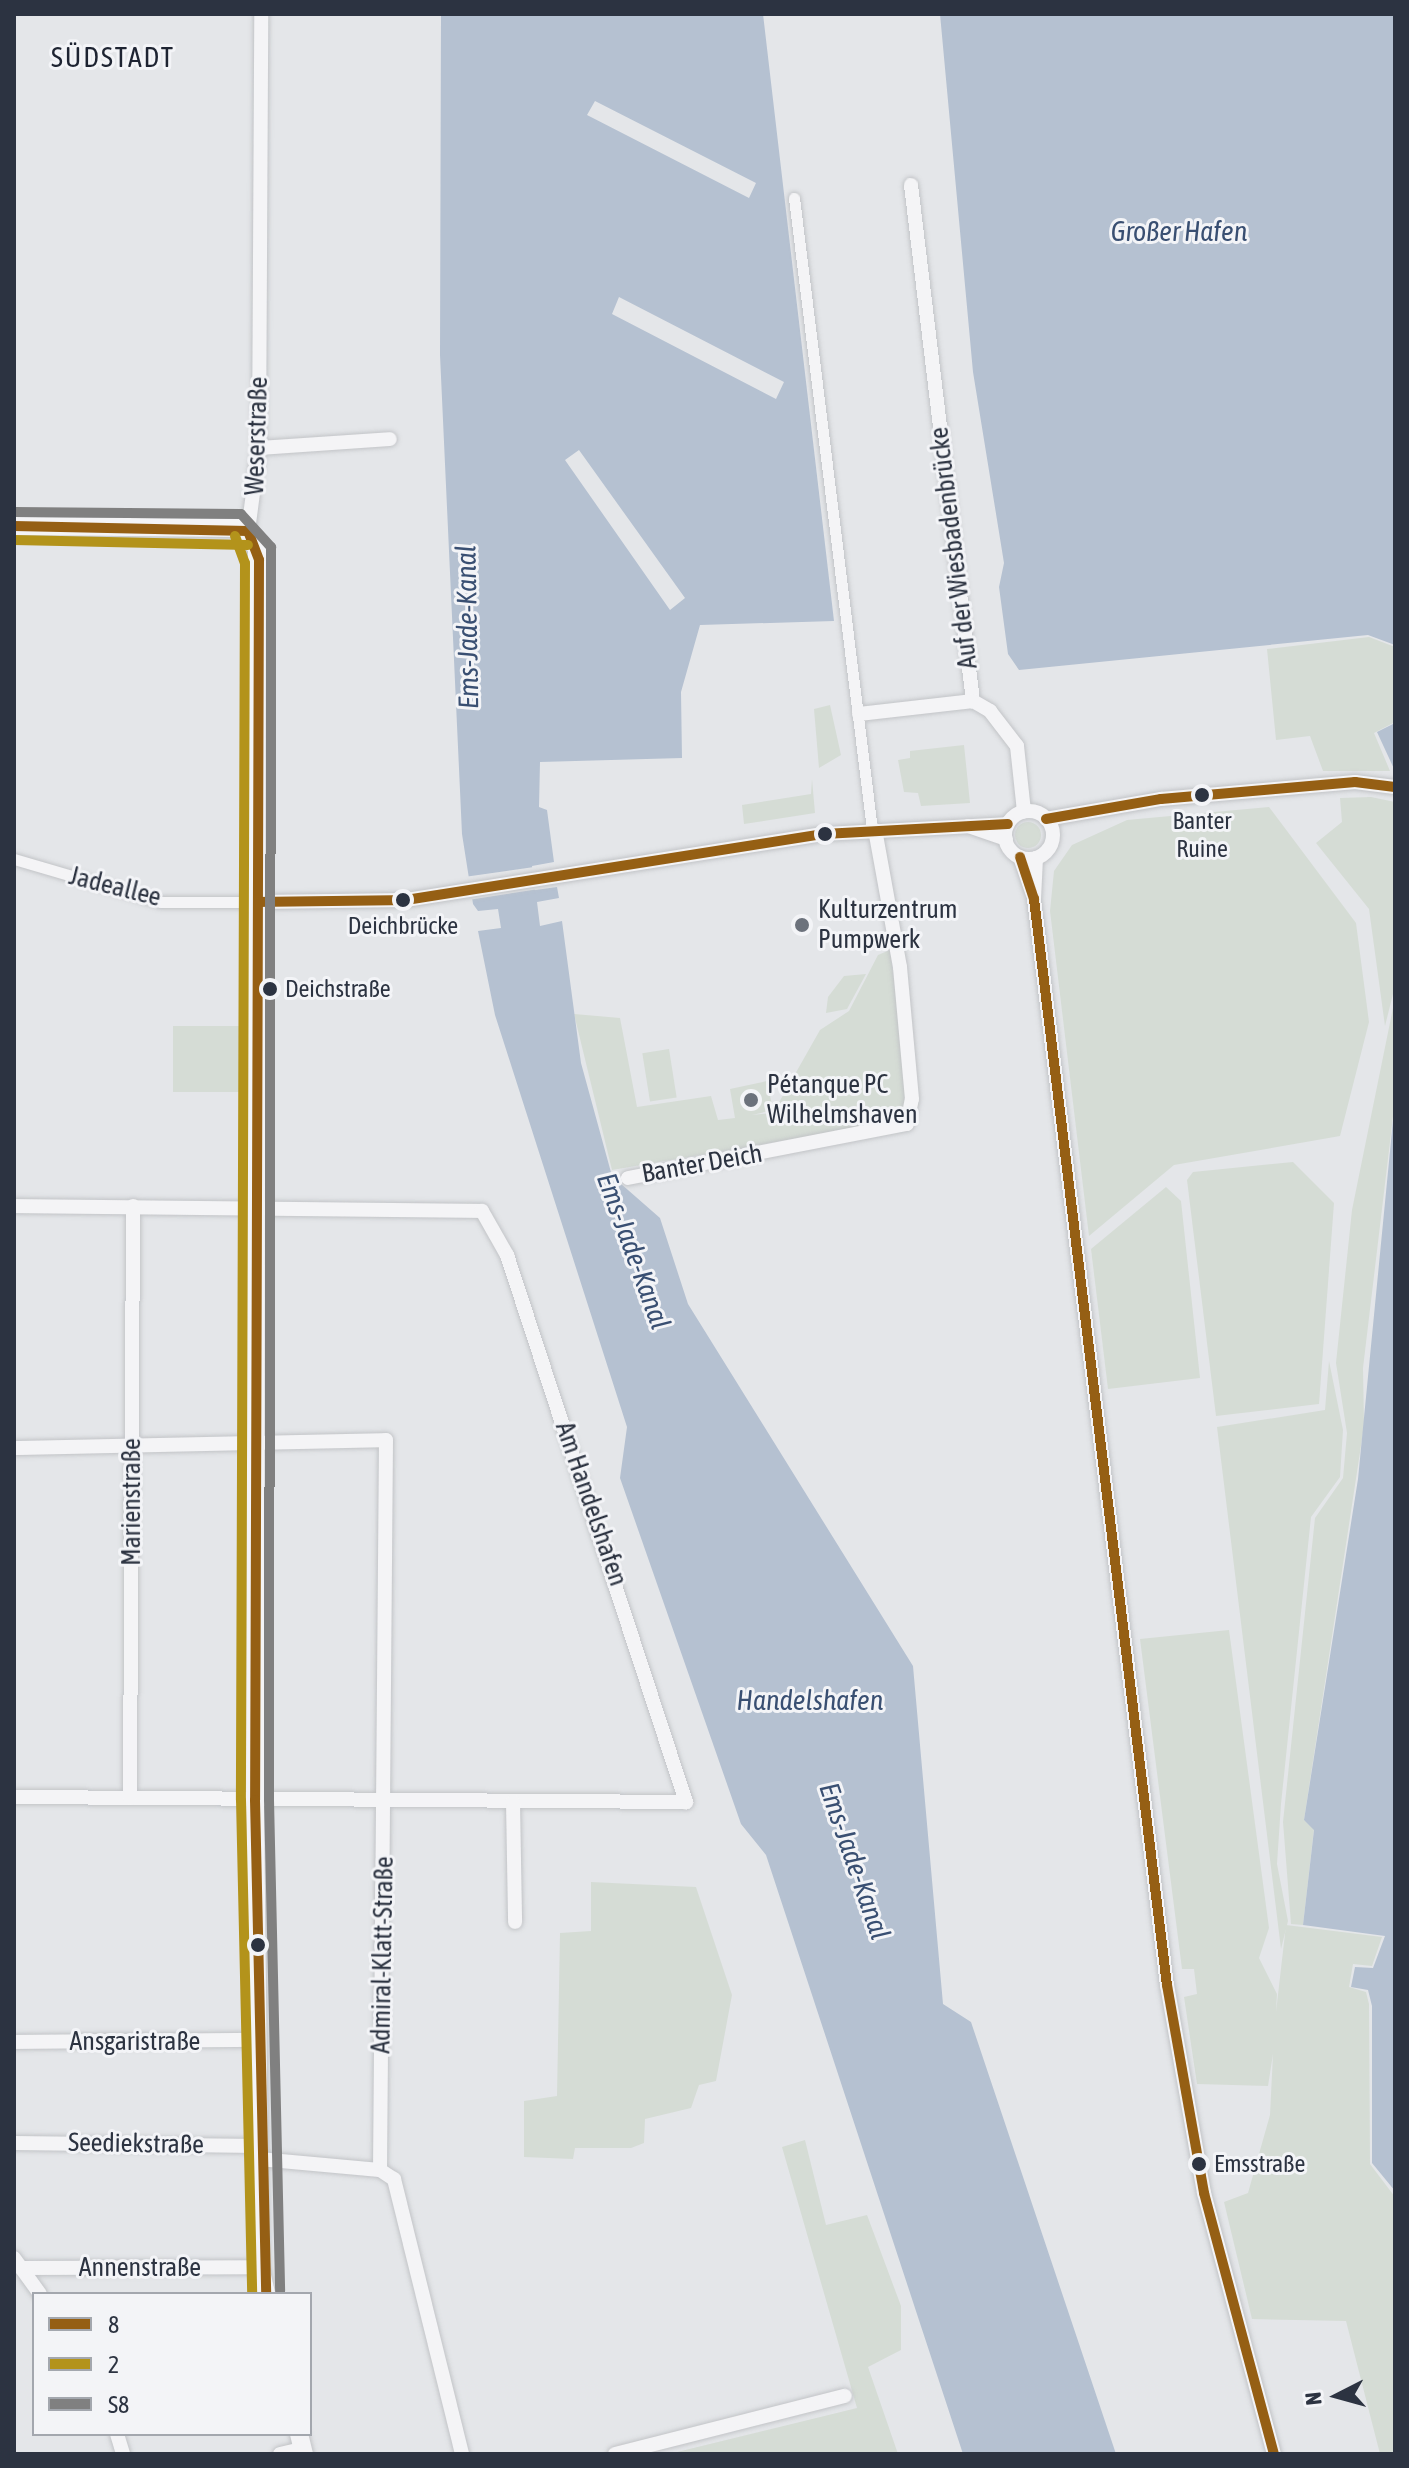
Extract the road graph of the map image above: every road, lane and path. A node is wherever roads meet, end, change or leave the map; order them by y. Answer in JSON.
{"nodes":[{"id":1,"x":261,"y":14,"type":"edge"},
{"id":2,"x":911,"y":185,"type":"dead end"},
{"id":3,"x":794,"y":198,"type":"dead end"},
{"id":4,"x":390,"y":439,"type":"dead end"},
{"id":5,"x":259,"y":448,"type":"junction"},
{"id":6,"x":14,"y":526,"type":"edge"},
{"id":7,"x":248,"y":531,"type":"junction"},
{"id":8,"x":14,"y":533,"type":"edge"},
{"id":9,"x":973,"y":701,"type":"junction"},
{"id":10,"x":859,"y":714,"type":"junction"},
{"id":11,"x":1395,"y":787,"type":"edge"},
{"id":12,"x":1024,"y":812,"type":"junction"},
{"id":13,"x":1084,"y":814,"type":"junction"},
{"id":14,"x":1046,"y":819,"type":"junction"},
{"id":15,"x":874,"y":830,"type":"junction"},
{"id":16,"x":1007,"y":831,"type":"junction"},
{"id":17,"x":1053,"y":834,"type":"junction"},
{"id":18,"x":1020,"y":857,"type":"junction"},
{"id":19,"x":1036,"y":858,"type":"junction"},
{"id":20,"x":14,"y":859,"type":"edge"},
{"id":21,"x":1034,"y":899,"type":"junction"},
{"id":22,"x":259,"y":902,"type":"junction"},
{"id":23,"x":628,"y":1178,"type":"dead end"},
{"id":24,"x":256,"y":1205,"type":"junction"},
{"id":25,"x":14,"y":1206,"type":"edge"},
{"id":26,"x":133,"y":1206,"type":"junction"},
{"id":27,"x":257,"y":1442,"type":"junction"},
{"id":28,"x":132,"y":1446,"type":"junction"},
{"id":29,"x":14,"y":1448,"type":"edge"},
{"id":30,"x":14,"y":1797,"type":"edge"},
{"id":31,"x":130,"y":1798,"type":"junction"},
{"id":32,"x":255,"y":1800,"type":"junction"},
{"id":33,"x":513,"y":1802,"type":"junction"},
{"id":34,"x":385,"y":1803,"type":"junction"},
{"id":35,"x":515,"y":1922,"type":"dead end"},
{"id":36,"x":256,"y":2040,"type":"junction"},
{"id":37,"x":14,"y":2042,"type":"edge"},
{"id":38,"x":14,"y":2143,"type":"edge"},
{"id":39,"x":259,"y":2153,"type":"junction"},
{"id":40,"x":380,"y":2170,"type":"junction"},
{"id":41,"x":18,"y":2263,"type":"edge"},
{"id":42,"x":260,"y":2267,"type":"junction"},
{"id":43,"x":39,"y":2292,"type":"edge"},
{"id":44,"x":266,"y":2292,"type":"edge"},
{"id":45,"x":845,"y":2396,"type":"dead end"},
{"id":46,"x":302,"y":2446,"type":"edge"},
{"id":47,"x":280,"y":2454,"type":"edge"},
{"id":48,"x":462,"y":2454,"type":"edge"},
{"id":49,"x":615,"y":2454,"type":"edge"},
{"id":50,"x":1274,"y":2454,"type":"edge"}],
"edges":[{"from":1,"to":5,"type":"street","name":"Weserstraße"},
{"from":2,"to":9,"type":"street","name":"Auf der Wiesbadenbrücke"},
{"from":3,"to":10,"type":"street"},
{"from":4,"to":5,"type":"street"},
{"from":5,"to":7,"type":"street","name":"Weserstraße"},
{"from":6,"to":7,"type":"street"},
{"from":6,"to":8,"type":"street"},
{"from":7,"to":22,"type":"street","name":"Weserstraße"},
{"from":9,"to":10,"type":"street","name":"Auf der Wiesbadenbrücke"},
{"from":9,"to":12,"type":"street","name":"Auf der Wiesbadenbrücke"},
{"from":10,"to":15,"type":"street"},
{"from":11,"to":13,"type":"street"},
{"from":12,"to":14,"type":"street"},
{"from":12,"to":16,"type":"street"},
{"from":13,"to":14,"type":"street"},
{"from":13,"to":17,"type":"street"},
{"from":14,"to":17,"type":"street"},
{"from":15,"to":16,"type":"street"},
{"from":15,"to":22,"type":"street","name":"Jadeallee"},
{"from":15,"to":23,"type":"street","name":"Banter Deich"},
{"from":16,"to":18,"type":"street"},
{"from":17,"to":19,"type":"street"},
{"from":18,"to":19,"type":"street"},
{"from":18,"to":21,"type":"street"},
{"from":19,"to":21,"type":"street"},
{"from":20,"to":22,"type":"street","name":"Jadeallee"},
{"from":21,"to":50,"type":"street"},
{"from":22,"to":24,"type":"street","name":"Weserstraße"},
{"from":24,"to":26,"type":"street"},
{"from":24,"to":27,"type":"street","name":"Weserstraße"},
{"from":24,"to":33,"type":"street","name":"Am Handelshafen"},
{"from":25,"to":26,"type":"street"},
{"from":26,"to":28,"type":"street","name":"Marienstraße"},
{"from":27,"to":28,"type":"street"},
{"from":27,"to":32,"type":"street","name":"Weserstraße"},
{"from":27,"to":34,"type":"street","name":"Admiral-Klatt-Straße"},
{"from":28,"to":29,"type":"street"},
{"from":28,"to":31,"type":"street","name":"Marienstraße"},
{"from":30,"to":31,"type":"street"},
{"from":31,"to":32,"type":"street"},
{"from":32,"to":34,"type":"street"},
{"from":32,"to":36,"type":"street","name":"Weserstraße"},
{"from":33,"to":34,"type":"street"},
{"from":33,"to":35,"type":"street"},
{"from":34,"to":40,"type":"street","name":"Admiral-Klatt-Straße"},
{"from":36,"to":37,"type":"street","name":"Ansgaristraße"},
{"from":36,"to":39,"type":"street","name":"Weserstraße"},
{"from":38,"to":39,"type":"street","name":"Seediekstraße"},
{"from":39,"to":40,"type":"street","name":"Seediekstraße"},
{"from":39,"to":42,"type":"street","name":"Weserstraße"},
{"from":40,"to":48,"type":"street"},
{"from":41,"to":42,"type":"street","name":"Annenstraße"},
{"from":41,"to":43,"type":"street"},
{"from":42,"to":44,"type":"street","name":"Weserstraße"},
{"from":45,"to":49,"type":"street"},
{"from":46,"to":47,"type":"street"}]}
